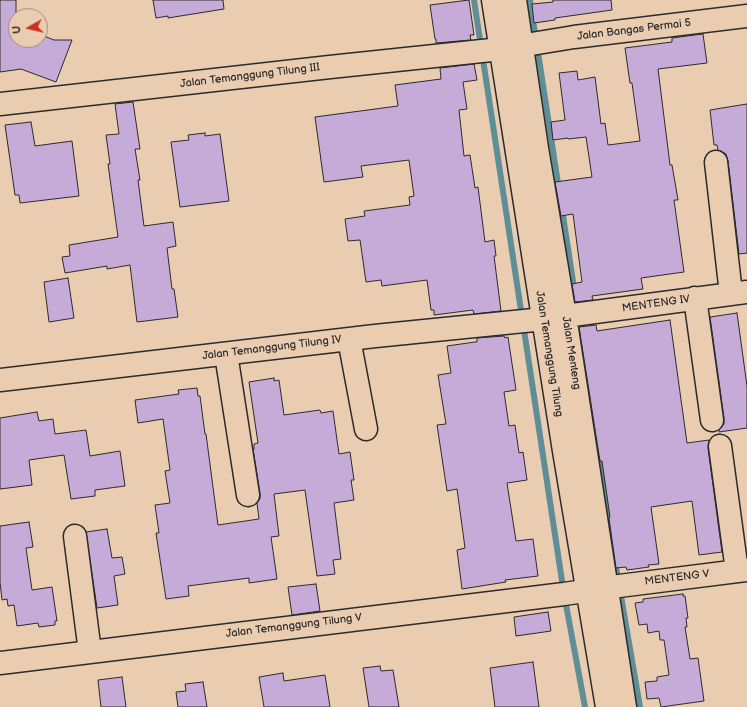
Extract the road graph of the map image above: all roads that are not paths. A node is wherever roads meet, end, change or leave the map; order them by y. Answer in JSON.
{"nodes":[{"id":1,"x":493,"y":0,"type":"edge"},
{"id":2,"x":515,"y":0,"type":"edge"},
{"id":3,"x":747,"y":16,"type":"edge"},
{"id":4,"x":522,"y":44,"type":"junction"},
{"id":5,"x":501,"y":49,"type":"junction"},
{"id":6,"x":0,"y":104,"type":"edge"},
{"id":7,"x":716,"y":162,"type":"dead end"},
{"id":8,"x":739,"y":293,"type":"edge"},
{"id":9,"x":695,"y":298,"type":"junction"},
{"id":10,"x":565,"y":316,"type":"junction"},
{"id":11,"x":544,"y":319,"type":"junction"},
{"id":12,"x":349,"y":339,"type":"junction"},
{"id":13,"x":226,"y":354,"type":"junction"},
{"id":14,"x":0,"y":380,"type":"edge"},
{"id":15,"x":712,"y":420,"type":"dead end"},
{"id":16,"x":366,"y":429,"type":"dead end"},
{"id":17,"x":720,"y":446,"type":"dead end"},
{"id":18,"x":248,"y":495,"type":"dead end"},
{"id":19,"x":75,"y":536,"type":"dead end"},
{"id":20,"x":742,"y":570,"type":"edge"},
{"id":21,"x":597,"y":589,"type":"junction"},
{"id":22,"x":90,"y":652,"type":"junction"},
{"id":23,"x":0,"y":663,"type":"edge"},
{"id":24,"x":607,"y":707,"type":"edge"},
{"id":25,"x":625,"y":707,"type":"edge"}],
"edges":[{"from":1,"to":5,"type":"street","name":"Jalan Temanggung Tilung"},
{"from":2,"to":4,"type":"street","name":"Jalan Menteng"},
{"from":3,"to":4,"type":"street","name":"Jalan Bangas Permai 5"},
{"from":4,"to":5,"type":"street","name":"Jalan Bangas Permai 5"},
{"from":4,"to":10,"type":"street","name":"Jalan Menteng"},
{"from":5,"to":6,"type":"street","name":"Jalan Temanggung Tilung III"},
{"from":5,"to":11,"type":"street","name":"Jalan Temanggung Tilung"},
{"from":7,"to":8,"type":"street"},
{"from":8,"to":9,"type":"street","name":"MENTENG IV"},
{"from":9,"to":10,"type":"street","name":"MENTENG IV"},
{"from":9,"to":15,"type":"street"},
{"from":10,"to":21,"type":"street","name":"Jalan Menteng"},
{"from":11,"to":12,"type":"street","name":"Jalan Temanggung Tilung IV"},
{"from":11,"to":21,"type":"street","name":"Jalan Temanggung Tilung"},
{"from":12,"to":13,"type":"street","name":"Jalan Temanggung Tilung IV"},
{"from":12,"to":16,"type":"street"},
{"from":13,"to":14,"type":"street","name":"Jalan Temanggung Tilung IV"},
{"from":13,"to":18,"type":"street"},
{"from":17,"to":20,"type":"street"},
{"from":19,"to":22,"type":"street"},
{"from":20,"to":21,"type":"street","name":"MENTENG V"},
{"from":21,"to":22,"type":"street","name":"Jalan Temanggung Tilung V"},
{"from":21,"to":24,"type":"street","name":"Jalan Temanggung Tilung"},
{"from":21,"to":25,"type":"street","name":"Jalan Menteng"},
{"from":22,"to":23,"type":"street","name":"Jalan Temanggung Tilung V"}]}
